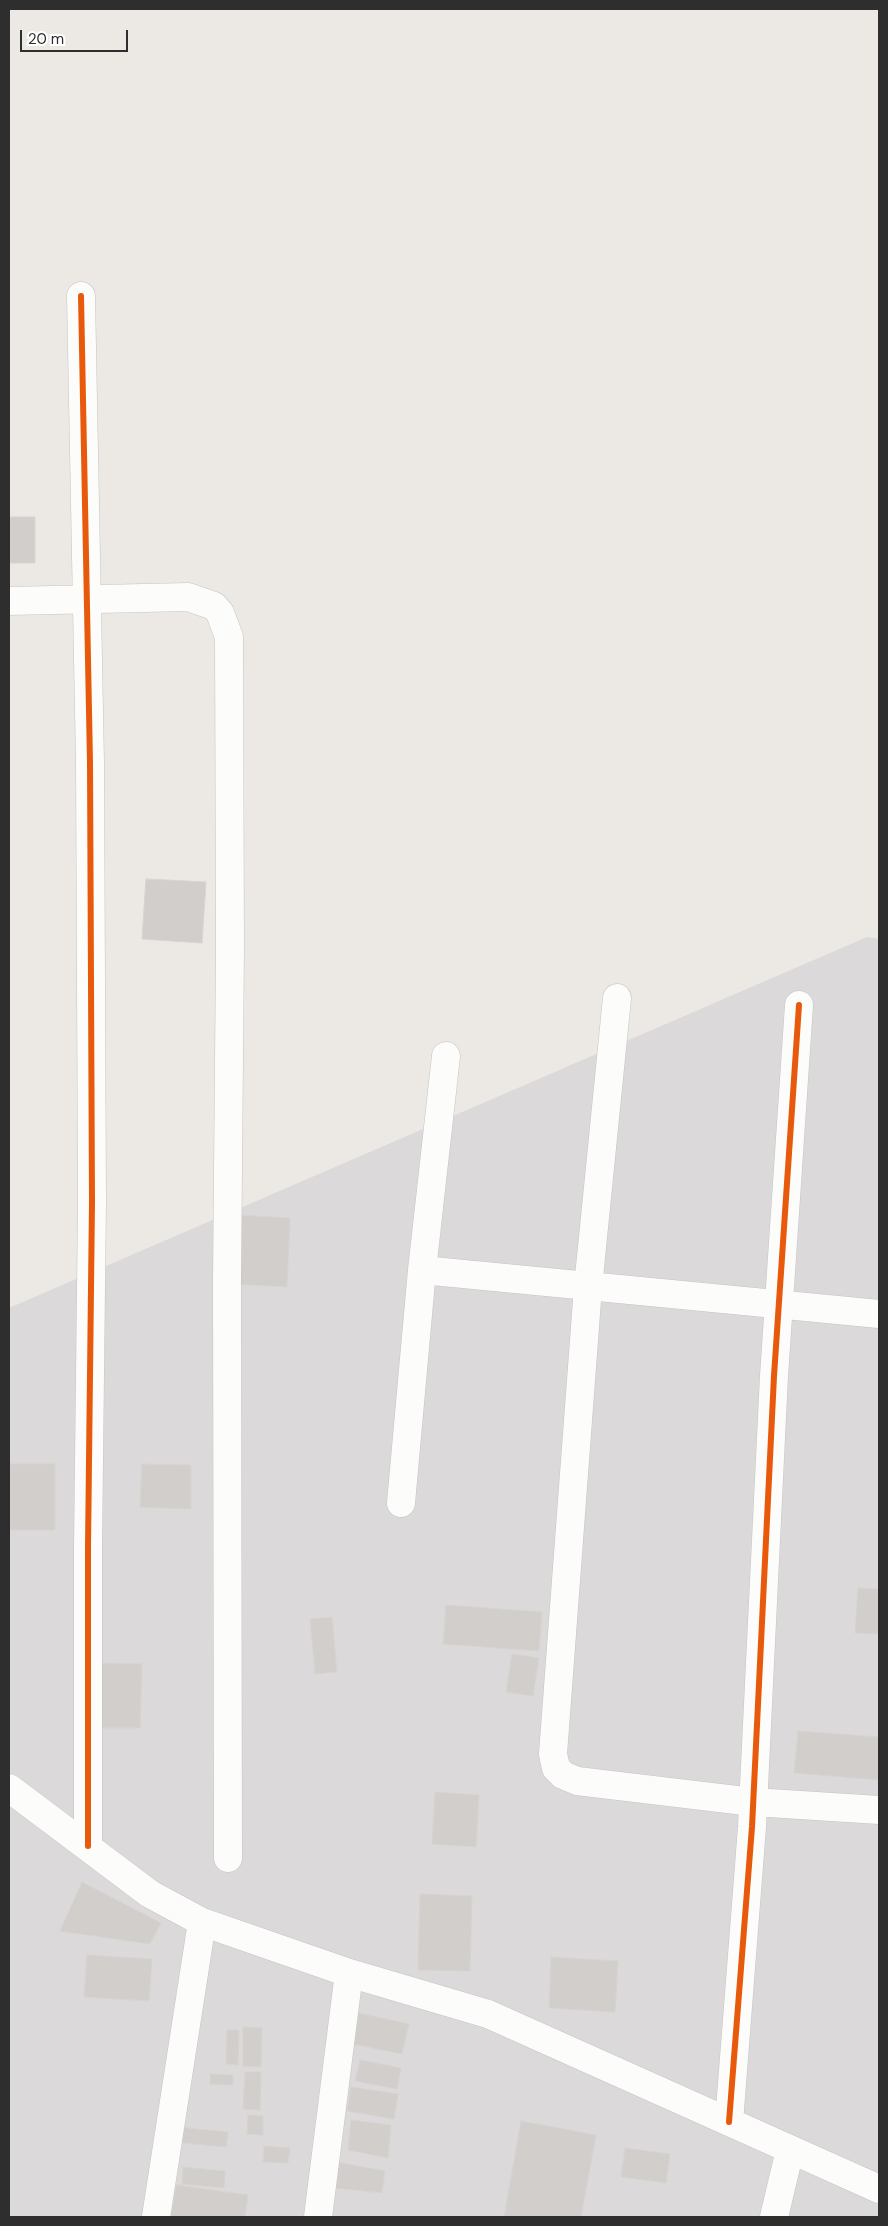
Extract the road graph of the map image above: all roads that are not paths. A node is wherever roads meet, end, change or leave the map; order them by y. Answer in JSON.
{"nodes":[{"id":1,"x":81,"y":296,"type":"dead end"},
{"id":2,"x":87,"y":600,"type":"junction"},
{"id":3,"x":9,"y":601,"type":"edge"},
{"id":4,"x":617,"y":998,"type":"dead end"},
{"id":5,"x":799,"y":1005,"type":"dead end"},
{"id":6,"x":446,"y":1056,"type":"dead end"},
{"id":7,"x":422,"y":1270,"type":"junction"},
{"id":8,"x":588,"y":1287,"type":"junction"},
{"id":9,"x":778,"y":1303,"type":"junction"},
{"id":10,"x":879,"y":1314,"type":"edge"},
{"id":11,"x":401,"y":1503,"type":"dead end"},
{"id":12,"x":9,"y":1788,"type":"edge"},
{"id":13,"x":753,"y":1802,"type":"junction"},
{"id":14,"x":879,"y":1810,"type":"edge"},
{"id":15,"x":88,"y":1846,"type":"junction"},
{"id":16,"x":228,"y":1858,"type":"dead end"},
{"id":17,"x":202,"y":1922,"type":"junction"},
{"id":18,"x":349,"y":1973,"type":"junction"},
{"id":19,"x":730,"y":2122,"type":"junction"},
{"id":20,"x":790,"y":2150,"type":"junction"},
{"id":21,"x":879,"y":2189,"type":"edge"},
{"id":22,"x":156,"y":2217,"type":"edge"},
{"id":23,"x":318,"y":2217,"type":"edge"},
{"id":24,"x":774,"y":2217,"type":"edge"}],
"edges":[{"from":1,"to":2,"type":"street"},
{"from":2,"to":3,"type":"street"},
{"from":2,"to":15,"type":"street"},
{"from":2,"to":16,"type":"street"},
{"from":4,"to":8,"type":"street"},
{"from":5,"to":9,"type":"street"},
{"from":6,"to":7,"type":"street"},
{"from":7,"to":8,"type":"street"},
{"from":7,"to":11,"type":"street"},
{"from":8,"to":9,"type":"street"},
{"from":8,"to":13,"type":"street"},
{"from":9,"to":10,"type":"street"},
{"from":9,"to":13,"type":"street"},
{"from":12,"to":15,"type":"street"},
{"from":13,"to":14,"type":"street"},
{"from":13,"to":19,"type":"street"},
{"from":15,"to":17,"type":"street"},
{"from":17,"to":18,"type":"street"},
{"from":17,"to":22,"type":"street"},
{"from":18,"to":19,"type":"street"},
{"from":18,"to":23,"type":"street"},
{"from":19,"to":20,"type":"street"},
{"from":20,"to":21,"type":"street"},
{"from":20,"to":24,"type":"street"}]}
